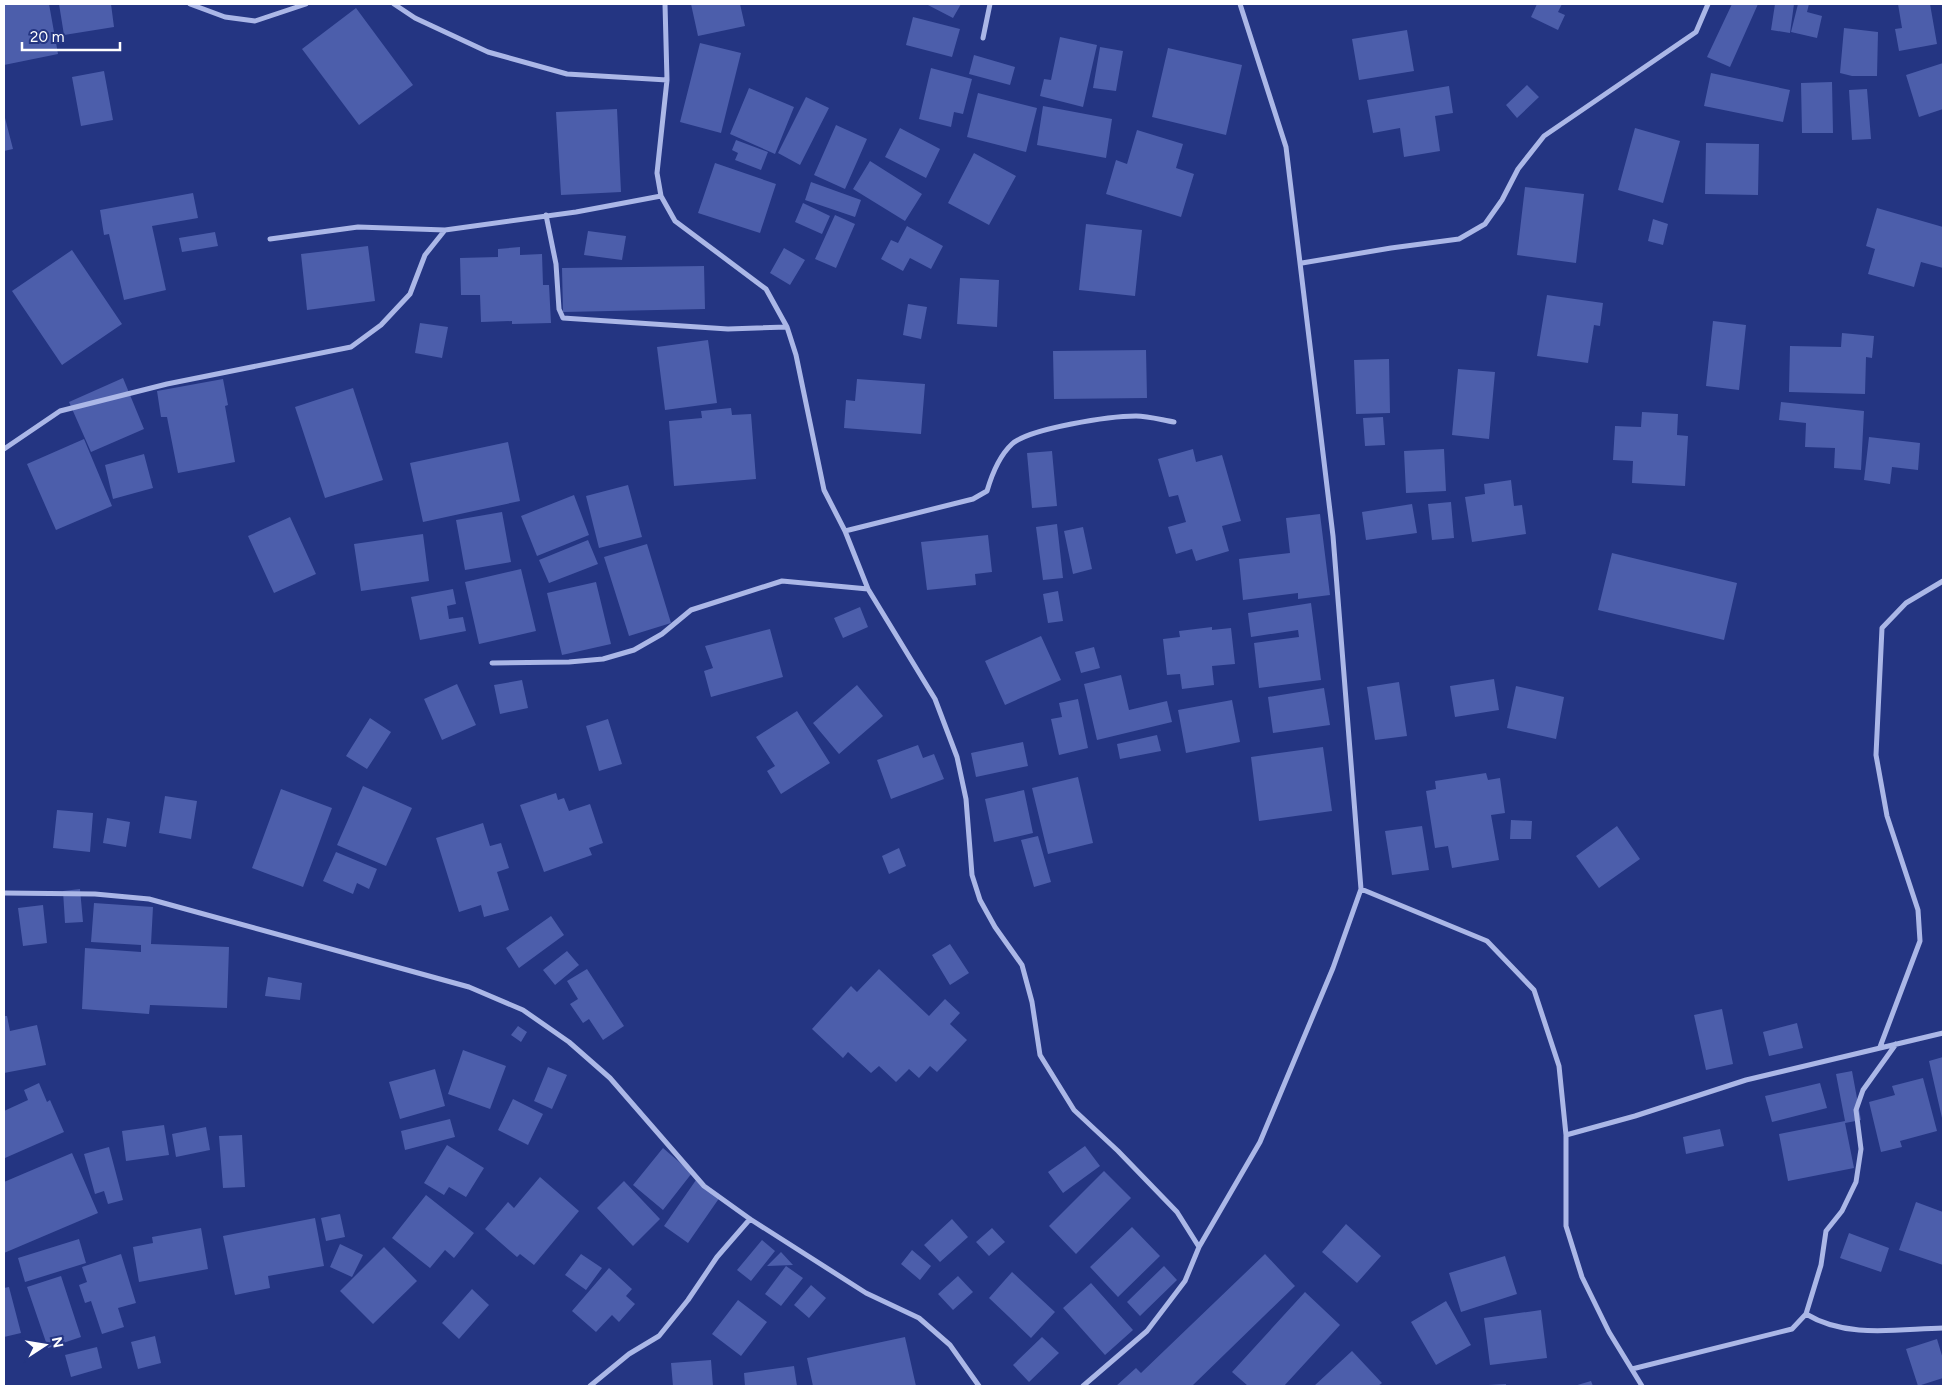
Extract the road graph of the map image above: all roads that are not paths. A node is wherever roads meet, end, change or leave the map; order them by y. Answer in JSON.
{"nodes":[{"id":1,"x":190,"y":4,"type":"edge"},
{"id":2,"x":306,"y":4,"type":"edge"},
{"id":3,"x":394,"y":4,"type":"edge"},
{"id":4,"x":665,"y":4,"type":"edge"},
{"id":5,"x":990,"y":4,"type":"edge"},
{"id":6,"x":1240,"y":4,"type":"edge"},
{"id":7,"x":1708,"y":4,"type":"edge"},
{"id":8,"x":982,"y":38,"type":"dead end"},
{"id":9,"x":667,"y":80,"type":"junction"},
{"id":10,"x":661,"y":196,"type":"junction"},
{"id":11,"x":546,"y":216,"type":"junction"},
{"id":12,"x":445,"y":230,"type":"junction"},
{"id":13,"x":270,"y":239,"type":"dead end"},
{"id":14,"x":1302,"y":263,"type":"junction"},
{"id":15,"x":788,"y":327,"type":"junction"},
{"id":16,"x":1174,"y":422,"type":"dead end"},
{"id":17,"x":4,"y":449,"type":"edge"},
{"id":18,"x":845,"y":531,"type":"junction"},
{"id":19,"x":1943,"y":581,"type":"edge"},
{"id":20,"x":868,"y":589,"type":"junction"},
{"id":21,"x":492,"y":663,"type":"dead end"},
{"id":22,"x":1361,"y":888,"type":"junction"},
{"id":23,"x":4,"y":894,"type":"edge"},
{"id":24,"x":1943,"y":1033,"type":"edge"},
{"id":25,"x":1896,"y":1044,"type":"junction"},
{"id":26,"x":1880,"y":1047,"type":"junction"},
{"id":27,"x":1566,"y":1134,"type":"junction"},
{"id":28,"x":750,"y":1219,"type":"junction"},
{"id":29,"x":1199,"y":1247,"type":"junction"},
{"id":30,"x":1806,"y":1314,"type":"junction"},
{"id":31,"x":1943,"y":1328,"type":"edge"},
{"id":32,"x":1632,"y":1370,"type":"junction"},
{"id":33,"x":590,"y":1386,"type":"edge"},
{"id":34,"x":979,"y":1386,"type":"edge"},
{"id":35,"x":1083,"y":1386,"type":"edge"},
{"id":36,"x":1642,"y":1386,"type":"edge"}],
"edges":[{"from":1,"to":2,"type":"street"},
{"from":3,"to":9,"type":"street"},
{"from":4,"to":9,"type":"street"},
{"from":5,"to":8,"type":"street"},
{"from":6,"to":14,"type":"street"},
{"from":7,"to":14,"type":"street"},
{"from":9,"to":10,"type":"street"},
{"from":10,"to":11,"type":"street"},
{"from":10,"to":15,"type":"street"},
{"from":11,"to":12,"type":"street"},
{"from":11,"to":15,"type":"street"},
{"from":12,"to":13,"type":"street"},
{"from":12,"to":17,"type":"street"},
{"from":14,"to":22,"type":"street"},
{"from":15,"to":18,"type":"street"},
{"from":16,"to":18,"type":"street"},
{"from":18,"to":20,"type":"street"},
{"from":19,"to":26,"type":"street"},
{"from":20,"to":21,"type":"street"},
{"from":20,"to":29,"type":"street"},
{"from":22,"to":27,"type":"street"},
{"from":22,"to":29,"type":"street"},
{"from":23,"to":28,"type":"street"},
{"from":24,"to":25,"type":"street"},
{"from":25,"to":26,"type":"street"},
{"from":25,"to":30,"type":"street"},
{"from":26,"to":27,"type":"street"},
{"from":27,"to":32,"type":"street"},
{"from":28,"to":33,"type":"street"},
{"from":28,"to":34,"type":"street"},
{"from":29,"to":35,"type":"street"},
{"from":30,"to":31,"type":"street"},
{"from":30,"to":32,"type":"street"},
{"from":32,"to":36,"type":"street"}]}
